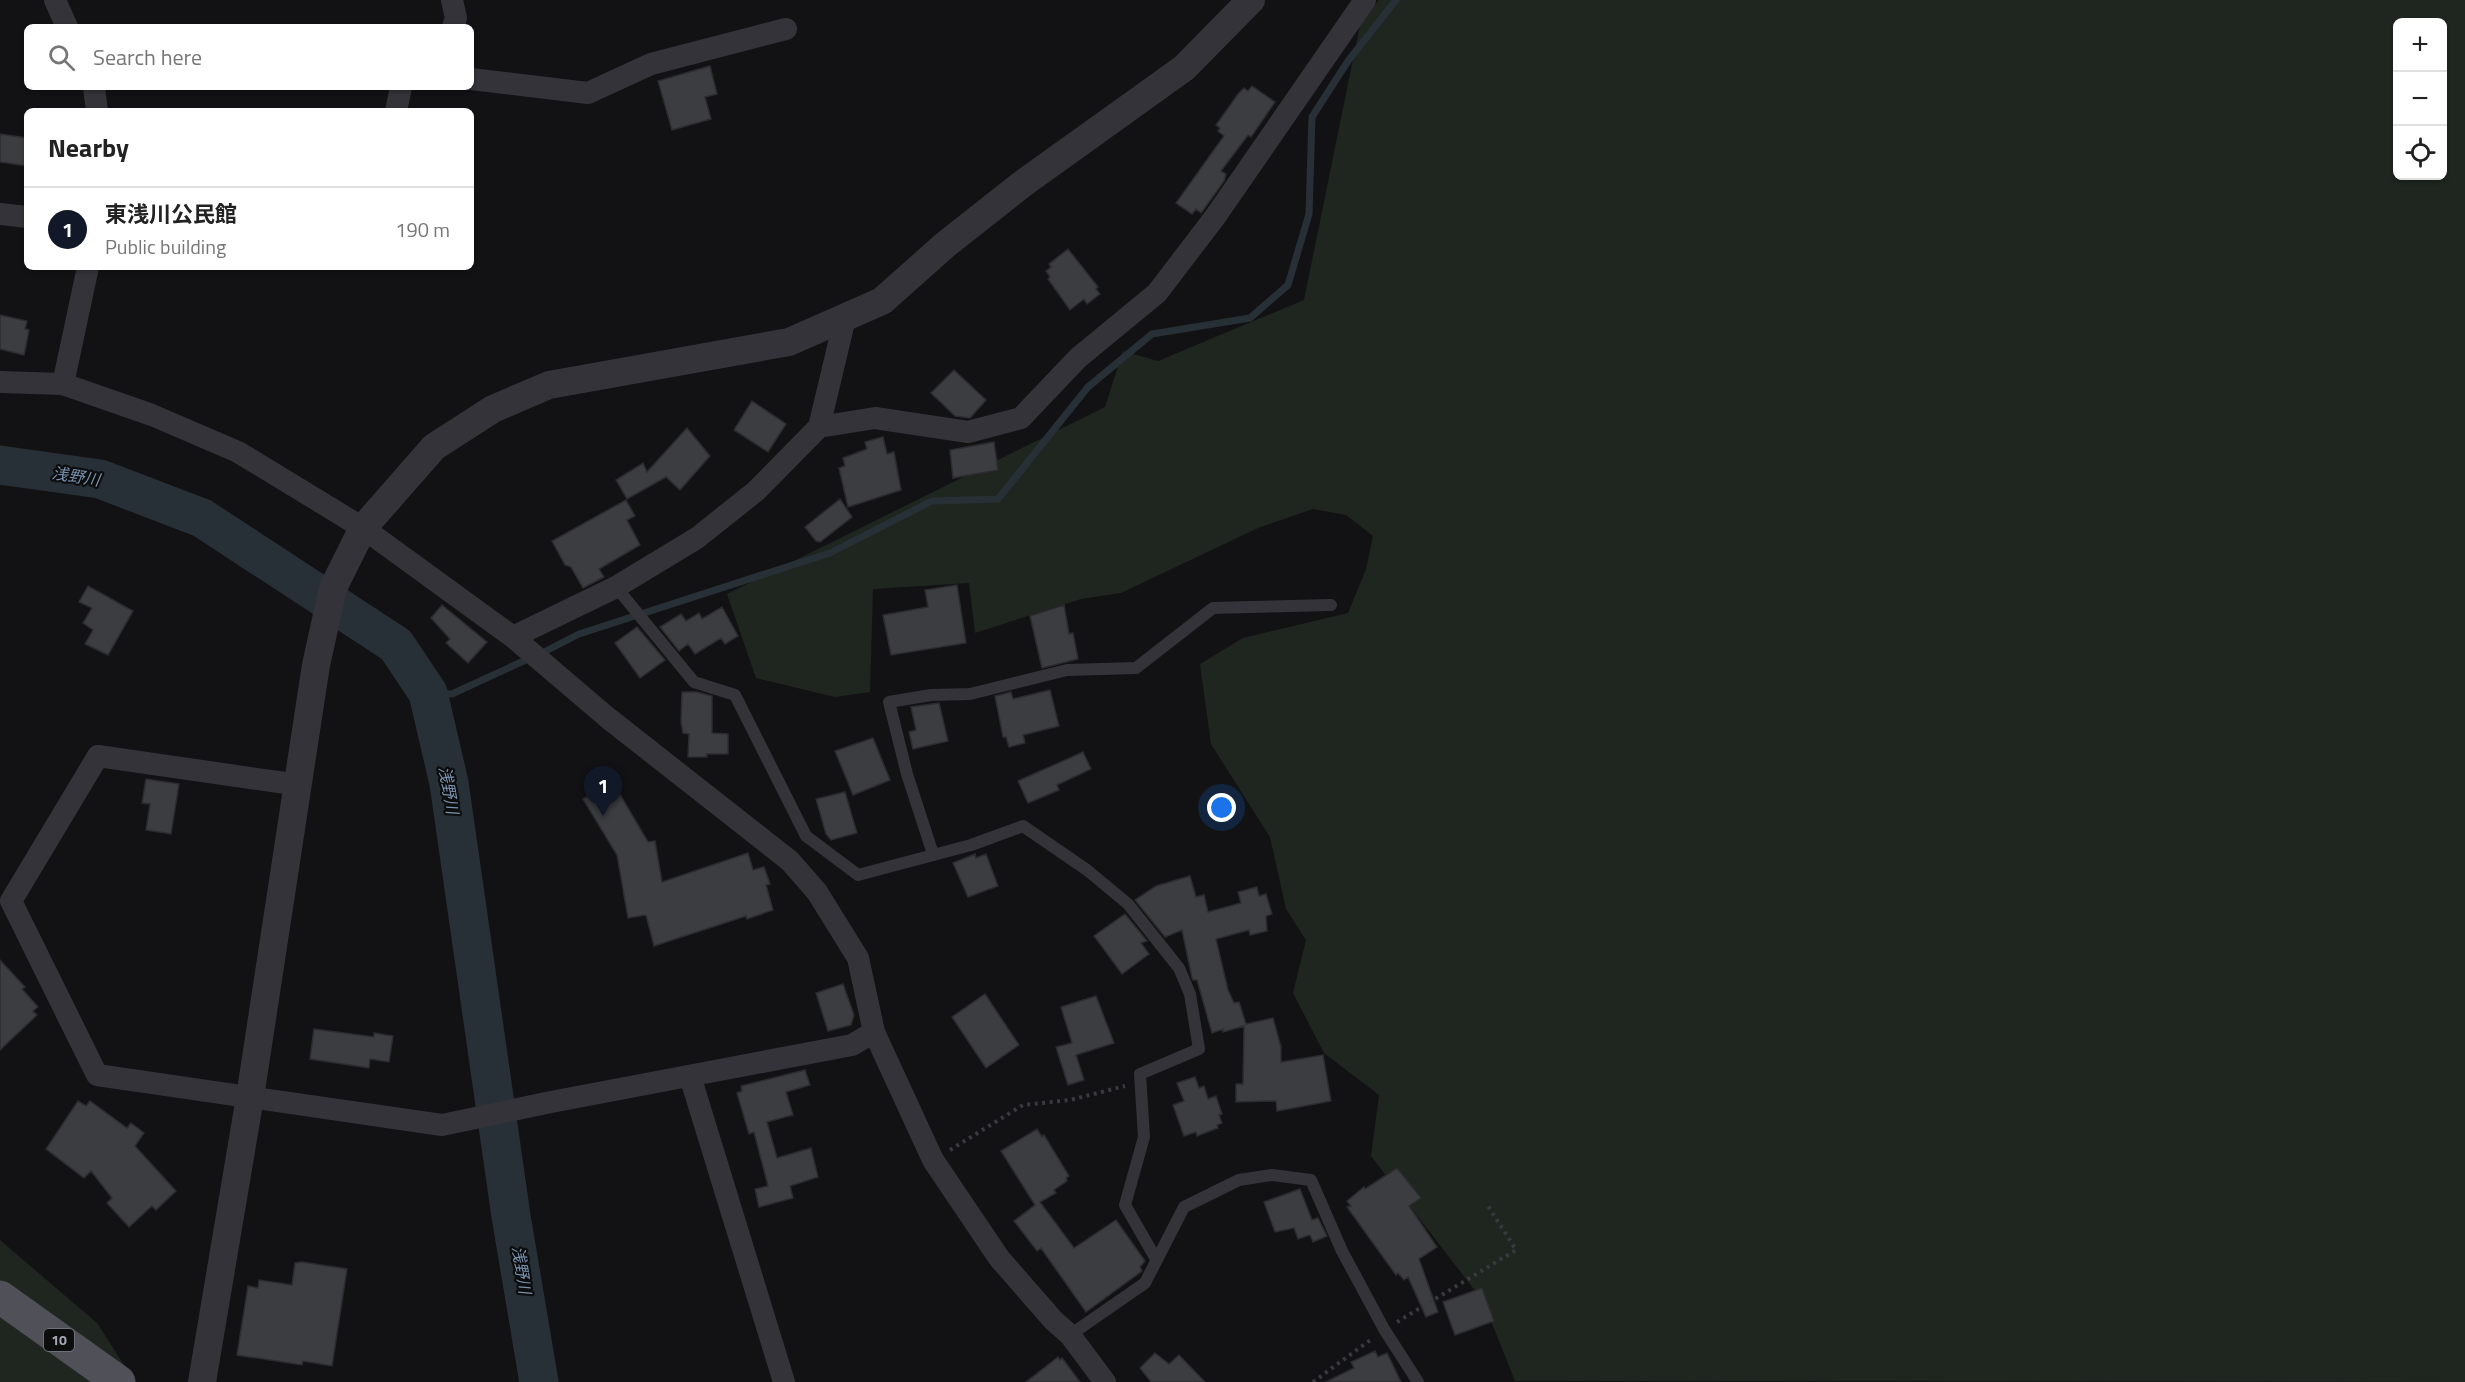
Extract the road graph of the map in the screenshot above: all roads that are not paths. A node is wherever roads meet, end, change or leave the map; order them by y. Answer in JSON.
{"nodes":[{"id":1,"x":55,"y":0,"type":"edge"},
{"id":2,"x":452,"y":0,"type":"edge"},
{"id":3,"x":1251,"y":0,"type":"edge"},
{"id":4,"x":1365,"y":0,"type":"edge"},
{"id":5,"x":66,"y":24,"type":"edge"},
{"id":6,"x":454,"y":24,"type":"edge"},
{"id":7,"x":786,"y":29,"type":"dead end"},
{"id":8,"x":474,"y":79,"type":"edge"},
{"id":9,"x":94,"y":90,"type":"edge"},
{"id":10,"x":400,"y":90,"type":"edge"},
{"id":11,"x":97,"y":108,"type":"edge"},
{"id":12,"x":397,"y":108,"type":"edge"},
{"id":13,"x":0,"y":214,"type":"edge"},
{"id":14,"x":24,"y":217,"type":"edge"},
{"id":15,"x":87,"y":270,"type":"edge"},
{"id":16,"x":845,"y":318,"type":"junction"},
{"id":17,"x":0,"y":382,"type":"edge"},
{"id":18,"x":63,"y":384,"type":"junction"},
{"id":19,"x":819,"y":427,"type":"junction"},
{"id":20,"x":363,"y":528,"type":"junction"},
{"id":21,"x":620,"y":592,"type":"junction"},
{"id":22,"x":1331,"y":605,"type":"dead end"},
{"id":23,"x":518,"y":642,"type":"junction"},
{"id":24,"x":299,"y":785,"type":"junction"},
{"id":25,"x":933,"y":854,"type":"junction"},
{"id":26,"x":874,"y":1032,"type":"junction"},
{"id":27,"x":690,"y":1076,"type":"junction"},
{"id":28,"x":250,"y":1097,"type":"junction"},
{"id":29,"x":1156,"y":1259,"type":"junction"},
{"id":30,"x":0,"y":1297,"type":"edge"},
{"id":31,"x":1070,"y":1335,"type":"junction"},
{"id":32,"x":119,"y":1382,"type":"edge"},
{"id":33,"x":202,"y":1382,"type":"edge"},
{"id":34,"x":784,"y":1382,"type":"edge"},
{"id":35,"x":1105,"y":1382,"type":"edge"},
{"id":36,"x":1418,"y":1382,"type":"edge"}],
"edges":[{"from":1,"to":5,"type":"street"},
{"from":2,"to":6,"type":"street"},
{"from":3,"to":16,"type":"street"},
{"from":4,"to":19,"type":"street"},
{"from":7,"to":8,"type":"street"},
{"from":9,"to":11,"type":"street"},
{"from":10,"to":12,"type":"street"},
{"from":13,"to":14,"type":"street"},
{"from":15,"to":18,"type":"street"},
{"from":16,"to":19,"type":"street"},
{"from":16,"to":20,"type":"street"},
{"from":17,"to":18,"type":"street"},
{"from":18,"to":20,"type":"street"},
{"from":19,"to":21,"type":"street"},
{"from":20,"to":23,"type":"street"},
{"from":20,"to":24,"type":"street"},
{"from":21,"to":23,"type":"street"},
{"from":21,"to":25,"type":"lane"},
{"from":22,"to":25,"type":"lane"},
{"from":23,"to":26,"type":"street"},
{"from":24,"to":28,"type":"street"},
{"from":24,"to":28,"type":"street"},
{"from":25,"to":29,"type":"lane"},
{"from":26,"to":27,"type":"street"},
{"from":26,"to":31,"type":"street"},
{"from":27,"to":28,"type":"street"},
{"from":27,"to":34,"type":"street"},
{"from":28,"to":33,"type":"street"},
{"from":29,"to":31,"type":"lane"},
{"from":29,"to":36,"type":"lane"},
{"from":30,"to":32,"type":"main road","number":"10"},
{"from":31,"to":35,"type":"street"}]}
